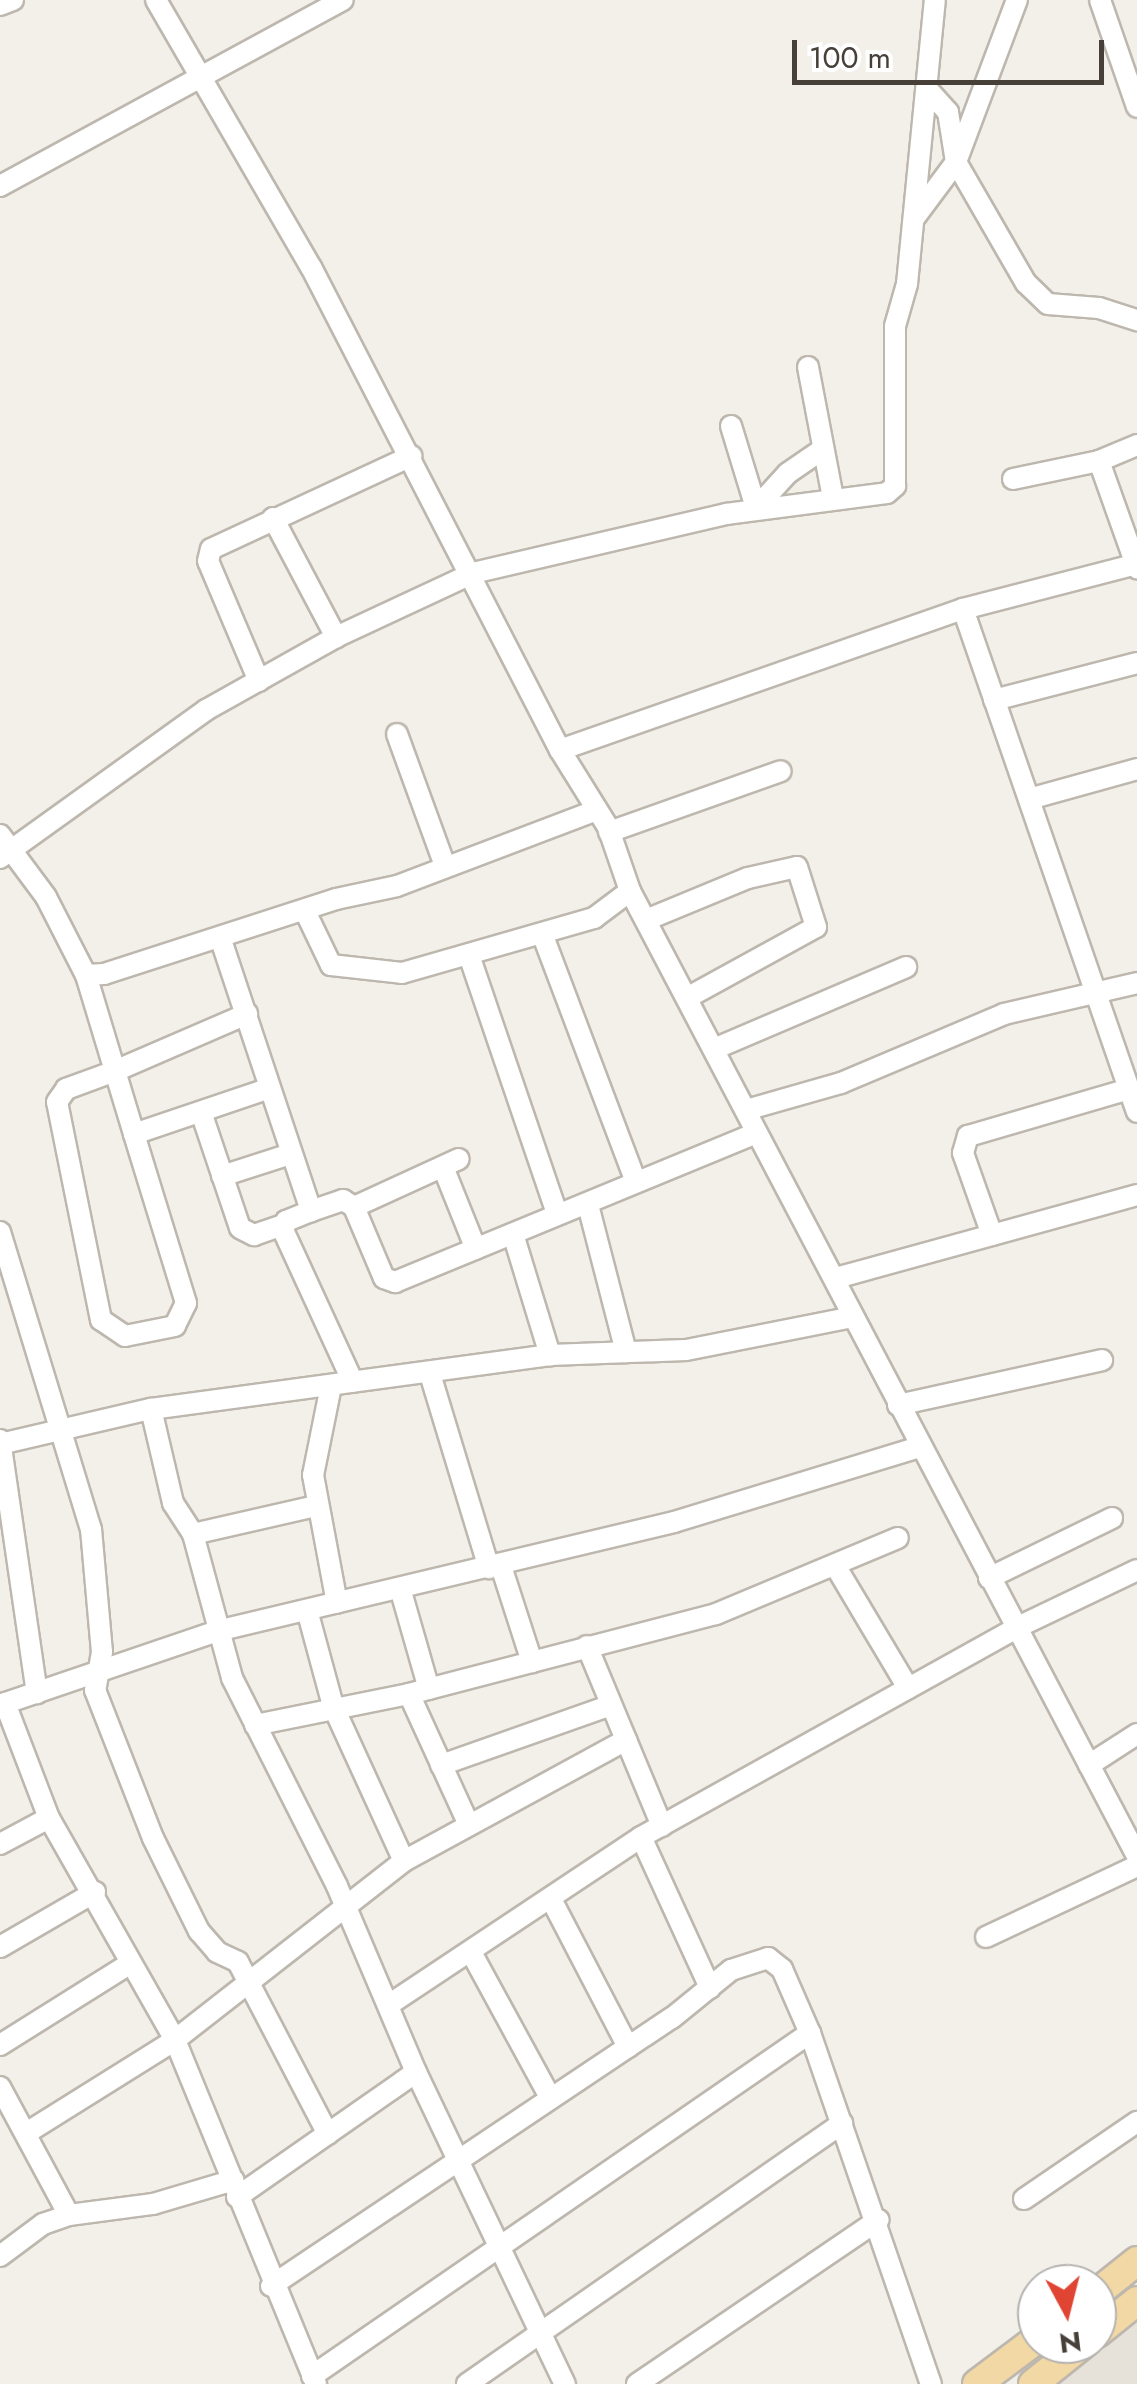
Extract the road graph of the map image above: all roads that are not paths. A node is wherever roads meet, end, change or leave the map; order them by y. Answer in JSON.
{"nodes":[{"id":1,"x":13,"y":0,"type":"edge"},
{"id":2,"x":156,"y":0,"type":"edge"},
{"id":3,"x":292,"y":0,"type":"edge"},
{"id":4,"x":343,"y":0,"type":"edge"},
{"id":5,"x":935,"y":0,"type":"edge"},
{"id":6,"x":1017,"y":0,"type":"edge"},
{"id":7,"x":1098,"y":0,"type":"edge"},
{"id":8,"x":0,"y":5,"type":"edge"},
{"id":9,"x":302,"y":21,"type":"junction"},
{"id":10,"x":199,"y":77,"type":"junction"},
{"id":11,"x":928,"y":90,"type":"junction"},
{"id":12,"x":1137,"y":107,"type":"edge"},
{"id":13,"x":956,"y":162,"type":"junction"},
{"id":14,"x":0,"y":186,"type":"edge"},
{"id":15,"x":915,"y":216,"type":"junction"},
{"id":16,"x":1137,"y":320,"type":"edge"},
{"id":17,"x":808,"y":367,"type":"dead end"},
{"id":18,"x":731,"y":426,"type":"dead end"},
{"id":19,"x":1137,"y":446,"type":"edge"},
{"id":20,"x":824,"y":449,"type":"junction"},
{"id":21,"x":411,"y":456,"type":"junction"},
{"id":22,"x":1098,"y":462,"type":"junction"},
{"id":23,"x":1013,"y":478,"type":"dead end"},
{"id":24,"x":832,"y":498,"type":"junction"},
{"id":25,"x":756,"y":508,"type":"junction"},
{"id":26,"x":274,"y":518,"type":"junction"},
{"id":27,"x":1136,"y":565,"type":"edge"},
{"id":28,"x":473,"y":573,"type":"junction"},
{"id":29,"x":963,"y":609,"type":"junction"},
{"id":30,"x":336,"y":637,"type":"junction"},
{"id":31,"x":1137,"y":663,"type":"edge"},
{"id":32,"x":259,"y":681,"type":"junction"},
{"id":33,"x":994,"y":700,"type":"junction"},
{"id":34,"x":397,"y":734,"type":"dead end"},
{"id":35,"x":560,"y":750,"type":"junction"},
{"id":36,"x":1137,"y":769,"type":"edge"},
{"id":37,"x":781,"y":770,"type":"dead end"},
{"id":38,"x":1029,"y":799,"type":"junction"},
{"id":39,"x":597,"y":810,"type":"junction"},
{"id":40,"x":609,"y":832,"type":"junction"},
{"id":41,"x":2,"y":848,"type":"edge"},
{"id":42,"x":445,"y":866,"type":"junction"},
{"id":43,"x":630,"y":891,"type":"junction"},
{"id":44,"x":304,"y":912,"type":"junction"},
{"id":45,"x":646,"y":920,"type":"junction"},
{"id":46,"x":543,"y":936,"type":"junction"},
{"id":47,"x":221,"y":940,"type":"junction"},
{"id":48,"x":470,"y":958,"type":"junction"},
{"id":49,"x":906,"y":967,"type":"dead end"},
{"id":50,"x":86,"y":974,"type":"junction"},
{"id":51,"x":1137,"y":983,"type":"edge"},
{"id":52,"x":1094,"y":992,"type":"junction"},
{"id":53,"x":688,"y":998,"type":"junction"},
{"id":54,"x":247,"y":1014,"type":"junction"},
{"id":55,"x":714,"y":1049,"type":"junction"},
{"id":56,"x":115,"y":1071,"type":"junction"},
{"id":57,"x":267,"y":1090,"type":"junction"},
{"id":58,"x":1133,"y":1096,"type":"edge"},
{"id":59,"x":746,"y":1110,"type":"junction"},
{"id":60,"x":200,"y":1112,"type":"junction"},
{"id":61,"x":756,"y":1133,"type":"junction"},
{"id":62,"x":134,"y":1134,"type":"junction"},
{"id":63,"x":290,"y":1154,"type":"junction"},
{"id":64,"x":222,"y":1176,"type":"junction"},
{"id":65,"x":636,"y":1182,"type":"junction"},
{"id":66,"x":1137,"y":1195,"type":"edge"},
{"id":67,"x":588,"y":1205,"type":"junction"},
{"id":68,"x":354,"y":1207,"type":"junction"},
{"id":69,"x":311,"y":1210,"type":"junction"},
{"id":70,"x":557,"y":1214,"type":"junction"},
{"id":71,"x":282,"y":1226,"type":"junction"},
{"id":72,"x":0,"y":1232,"type":"edge"},
{"id":73,"x":513,"y":1234,"type":"junction"},
{"id":74,"x":992,"y":1235,"type":"junction"},
{"id":75,"x":476,"y":1249,"type":"junction"},
{"id":76,"x":836,"y":1278,"type":"junction"},
{"id":77,"x":852,"y":1316,"type":"junction"},
{"id":78,"x":626,"y":1352,"type":"junction"},
{"id":79,"x":550,"y":1355,"type":"junction"},
{"id":80,"x":1102,"y":1360,"type":"dead end"},
{"id":81,"x":430,"y":1374,"type":"junction"},
{"id":82,"x":353,"y":1382,"type":"junction"},
{"id":83,"x":331,"y":1386,"type":"junction"},
{"id":84,"x":898,"y":1405,"type":"junction"},
{"id":85,"x":151,"y":1409,"type":"junction"},
{"id":86,"x":64,"y":1424,"type":"junction"},
{"id":87,"x":0,"y":1442,"type":"edge"},
{"id":88,"x":920,"y":1448,"type":"junction"},
{"id":89,"x":316,"y":1506,"type":"junction"},
{"id":90,"x":1112,"y":1518,"type":"dead end"},
{"id":91,"x":193,"y":1534,"type":"junction"},
{"id":92,"x":898,"y":1538,"type":"dead end"},
{"id":93,"x":495,"y":1567,"type":"junction"},
{"id":94,"x":836,"y":1567,"type":"junction"},
{"id":95,"x":1137,"y":1570,"type":"edge"},
{"id":96,"x":989,"y":1578,"type":"junction"},
{"id":97,"x":400,"y":1588,"type":"junction"},
{"id":98,"x":336,"y":1603,"type":"junction"},
{"id":99,"x":307,"y":1610,"type":"junction"},
{"id":100,"x":1016,"y":1628,"type":"junction"},
{"id":101,"x":216,"y":1631,"type":"junction"},
{"id":102,"x":587,"y":1646,"type":"junction"},
{"id":103,"x":532,"y":1662,"type":"junction"},
{"id":104,"x":101,"y":1672,"type":"junction"},
{"id":105,"x":908,"y":1688,"type":"junction"},
{"id":106,"x":419,"y":1691,"type":"junction"},
{"id":107,"x":37,"y":1693,"type":"junction"},
{"id":108,"x":2,"y":1704,"type":"edge"},
{"id":109,"x":611,"y":1705,"type":"junction"},
{"id":110,"x":333,"y":1706,"type":"junction"},
{"id":111,"x":255,"y":1725,"type":"junction"},
{"id":112,"x":1137,"y":1734,"type":"edge"},
{"id":113,"x":626,"y":1740,"type":"junction"},
{"id":114,"x":1089,"y":1764,"type":"junction"},
{"id":115,"x":441,"y":1765,"type":"junction"},
{"id":116,"x":50,"y":1818,"type":"junction"},
{"id":117,"x":468,"y":1825,"type":"junction"},
{"id":118,"x":662,"y":1826,"type":"junction"},
{"id":119,"x":641,"y":1837,"type":"junction"},
{"id":120,"x":0,"y":1844,"type":"edge"},
{"id":121,"x":1137,"y":1856,"type":"edge"},
{"id":122,"x":404,"y":1861,"type":"junction"},
{"id":123,"x":1137,"y":1866,"type":"edge"},
{"id":124,"x":95,"y":1892,"type":"junction"},
{"id":125,"x":551,"y":1899,"type":"junction"},
{"id":126,"x":346,"y":1906,"type":"junction"},
{"id":127,"x":986,"y":1937,"type":"dead end"},
{"id":128,"x":0,"y":1946,"type":"edge"},
{"id":129,"x":472,"y":1954,"type":"junction"},
{"id":130,"x":129,"y":1964,"type":"junction"},
{"id":131,"x":250,"y":1984,"type":"junction"},
{"id":132,"x":710,"y":1988,"type":"junction"},
{"id":133,"x":390,"y":2004,"type":"junction"},
{"id":134,"x":810,"y":2033,"type":"junction"},
{"id":135,"x":175,"y":2040,"type":"junction"},
{"id":136,"x":0,"y":2045,"type":"edge"},
{"id":137,"x":628,"y":2047,"type":"junction"},
{"id":138,"x":416,"y":2072,"type":"junction"},
{"id":139,"x":1,"y":2091,"type":"edge"},
{"id":140,"x":550,"y":2097,"type":"junction"},
{"id":141,"x":1137,"y":2122,"type":"edge"},
{"id":142,"x":842,"y":2123,"type":"junction"},
{"id":143,"x":28,"y":2132,"type":"junction"},
{"id":144,"x":328,"y":2134,"type":"junction"},
{"id":145,"x":458,"y":2156,"type":"junction"},
{"id":146,"x":236,"y":2188,"type":"junction"},
{"id":147,"x":1024,"y":2200,"type":"dead end"},
{"id":148,"x":69,"y":2215,"type":"junction"},
{"id":149,"x":878,"y":2220,"type":"junction"},
{"id":150,"x":500,"y":2245,"type":"junction"},
{"id":151,"x":0,"y":2256,"type":"edge"},
{"id":152,"x":1137,"y":2261,"type":"edge"},
{"id":153,"x":1117,"y":2276,"type":"edge"},
{"id":154,"x":271,"y":2286,"type":"junction"},
{"id":155,"x":1137,"y":2302,"type":"edge"},
{"id":156,"x":1117,"y":2318,"type":"edge"},
{"id":157,"x":539,"y":2334,"type":"junction"},
{"id":158,"x":1017,"y":2354,"type":"edge"},
{"id":159,"x":1058,"y":2364,"type":"edge"},
{"id":160,"x":314,"y":2380,"type":"edge"},
{"id":161,"x":467,"y":2384,"type":"edge"},
{"id":162,"x":564,"y":2384,"type":"edge"},
{"id":163,"x":637,"y":2384,"type":"edge"},
{"id":164,"x":931,"y":2384,"type":"edge"},
{"id":165,"x":977,"y":2384,"type":"edge"},
{"id":166,"x":1032,"y":2384,"type":"edge"}],
"edges":[{"from":1,"to":8,"type":"street"},
{"from":2,"to":10,"type":"street"},
{"from":3,"to":9,"type":"street"},
{"from":4,"to":9,"type":"street"},
{"from":5,"to":11,"type":"street"},
{"from":6,"to":13,"type":"street"},
{"from":7,"to":12,"type":"street"},
{"from":9,"to":10,"type":"street"},
{"from":10,"to":14,"type":"street"},
{"from":10,"to":21,"type":"street"},
{"from":11,"to":13,"type":"street"},
{"from":11,"to":15,"type":"street"},
{"from":13,"to":15,"type":"street"},
{"from":13,"to":16,"type":"street"},
{"from":15,"to":24,"type":"street"},
{"from":17,"to":20,"type":"street"},
{"from":18,"to":25,"type":"street"},
{"from":19,"to":22,"type":"street"},
{"from":20,"to":24,"type":"street"},
{"from":20,"to":25,"type":"street"},
{"from":21,"to":26,"type":"street"},
{"from":21,"to":28,"type":"street"},
{"from":22,"to":23,"type":"street"},
{"from":22,"to":27,"type":"street"},
{"from":24,"to":25,"type":"street"},
{"from":25,"to":28,"type":"street"},
{"from":26,"to":30,"type":"street"},
{"from":26,"to":32,"type":"street"},
{"from":27,"to":29,"type":"street"},
{"from":28,"to":30,"type":"street"},
{"from":28,"to":35,"type":"street"},
{"from":29,"to":33,"type":"street"},
{"from":29,"to":35,"type":"street"},
{"from":30,"to":32,"type":"street"},
{"from":31,"to":33,"type":"street"},
{"from":32,"to":41,"type":"street"},
{"from":33,"to":38,"type":"street"},
{"from":34,"to":42,"type":"street"},
{"from":35,"to":39,"type":"street"},
{"from":36,"to":38,"type":"street"},
{"from":37,"to":40,"type":"street"},
{"from":38,"to":52,"type":"street"},
{"from":39,"to":40,"type":"street"},
{"from":39,"to":42,"type":"street"},
{"from":40,"to":43,"type":"street"},
{"from":41,"to":50,"type":"street"},
{"from":42,"to":44,"type":"street"},
{"from":43,"to":45,"type":"street"},
{"from":43,"to":46,"type":"street"},
{"from":44,"to":47,"type":"street"},
{"from":44,"to":48,"type":"street"},
{"from":45,"to":53,"type":"street"},
{"from":45,"to":53,"type":"street"},
{"from":46,"to":48,"type":"street"},
{"from":46,"to":65,"type":"street"},
{"from":47,"to":50,"type":"street"},
{"from":47,"to":54,"type":"street"},
{"from":48,"to":70,"type":"street"},
{"from":49,"to":55,"type":"street"},
{"from":50,"to":56,"type":"street"},
{"from":51,"to":52,"type":"street"},
{"from":52,"to":58,"type":"street"},
{"from":52,"to":59,"type":"street"},
{"from":53,"to":55,"type":"street"},
{"from":54,"to":56,"type":"street"},
{"from":54,"to":57,"type":"street"},
{"from":55,"to":59,"type":"street"},
{"from":56,"to":62,"type":"street"},
{"from":56,"to":62,"type":"street"},
{"from":57,"to":60,"type":"street"},
{"from":57,"to":63,"type":"street"},
{"from":58,"to":74,"type":"street"},
{"from":59,"to":61,"type":"street"},
{"from":60,"to":62,"type":"street"},
{"from":60,"to":64,"type":"street"},
{"from":61,"to":65,"type":"street"},
{"from":61,"to":76,"type":"street"},
{"from":63,"to":64,"type":"street"},
{"from":63,"to":69,"type":"street"},
{"from":64,"to":71,"type":"street"},
{"from":65,"to":67,"type":"street"},
{"from":66,"to":74,"type":"street"},
{"from":67,"to":70,"type":"street"},
{"from":67,"to":78,"type":"street"},
{"from":68,"to":69,"type":"street"},
{"from":68,"to":75,"type":"street"},
{"from":68,"to":75,"type":"street"},
{"from":69,"to":71,"type":"street"},
{"from":70,"to":73,"type":"street"},
{"from":71,"to":82,"type":"street"},
{"from":72,"to":86,"type":"street"},
{"from":73,"to":75,"type":"street"},
{"from":73,"to":79,"type":"street"},
{"from":74,"to":76,"type":"street"},
{"from":76,"to":77,"type":"street"},
{"from":77,"to":78,"type":"street"},
{"from":77,"to":84,"type":"street"},
{"from":78,"to":79,"type":"street"},
{"from":79,"to":81,"type":"street"},
{"from":80,"to":84,"type":"street"},
{"from":81,"to":82,"type":"street"},
{"from":81,"to":93,"type":"street"},
{"from":82,"to":83,"type":"street"},
{"from":83,"to":85,"type":"street"},
{"from":83,"to":89,"type":"street"},
{"from":84,"to":88,"type":"street"},
{"from":85,"to":86,"type":"street"},
{"from":85,"to":91,"type":"street"},
{"from":86,"to":87,"type":"street"},
{"from":86,"to":104,"type":"street"},
{"from":87,"to":107,"type":"street"},
{"from":88,"to":93,"type":"street"},
{"from":88,"to":96,"type":"street"},
{"from":89,"to":91,"type":"street"},
{"from":89,"to":98,"type":"street"},
{"from":90,"to":96,"type":"street"},
{"from":91,"to":101,"type":"street"},
{"from":92,"to":94,"type":"street"},
{"from":93,"to":97,"type":"street"},
{"from":93,"to":103,"type":"street"},
{"from":94,"to":102,"type":"street"},
{"from":94,"to":105,"type":"street"},
{"from":95,"to":100,"type":"street"},
{"from":96,"to":100,"type":"street"},
{"from":97,"to":98,"type":"street"},
{"from":97,"to":106,"type":"street"},
{"from":98,"to":99,"type":"street"},
{"from":99,"to":101,"type":"street"},
{"from":99,"to":110,"type":"street"},
{"from":100,"to":105,"type":"street"},
{"from":100,"to":114,"type":"street"},
{"from":101,"to":104,"type":"street"},
{"from":101,"to":111,"type":"street"},
{"from":102,"to":103,"type":"street"},
{"from":102,"to":109,"type":"street"},
{"from":103,"to":106,"type":"street"},
{"from":104,"to":107,"type":"street"},
{"from":104,"to":131,"type":"street"},
{"from":105,"to":118,"type":"street"},
{"from":106,"to":110,"type":"street"},
{"from":106,"to":115,"type":"street"},
{"from":107,"to":108,"type":"street"},
{"from":108,"to":116,"type":"street"},
{"from":109,"to":113,"type":"street"},
{"from":109,"to":115,"type":"street"},
{"from":110,"to":111,"type":"street"},
{"from":110,"to":122,"type":"street"},
{"from":111,"to":126,"type":"street"},
{"from":112,"to":114,"type":"street"},
{"from":113,"to":117,"type":"street"},
{"from":113,"to":118,"type":"street"},
{"from":114,"to":121,"type":"street"},
{"from":115,"to":117,"type":"street"},
{"from":116,"to":120,"type":"street"},
{"from":116,"to":124,"type":"street"},
{"from":117,"to":122,"type":"street"},
{"from":118,"to":119,"type":"street"},
{"from":119,"to":125,"type":"street"},
{"from":119,"to":132,"type":"street"},
{"from":122,"to":126,"type":"street"},
{"from":123,"to":127,"type":"street"},
{"from":124,"to":128,"type":"street"},
{"from":124,"to":130,"type":"street"},
{"from":125,"to":129,"type":"street"},
{"from":125,"to":137,"type":"street"},
{"from":126,"to":131,"type":"street"},
{"from":126,"to":133,"type":"street"},
{"from":129,"to":133,"type":"street"},
{"from":129,"to":140,"type":"street"},
{"from":130,"to":135,"type":"street"},
{"from":130,"to":136,"type":"street"},
{"from":131,"to":135,"type":"street"},
{"from":131,"to":144,"type":"street"},
{"from":132,"to":134,"type":"street"},
{"from":132,"to":137,"type":"street"},
{"from":133,"to":138,"type":"street"},
{"from":134,"to":142,"type":"street"},
{"from":134,"to":150,"type":"street"},
{"from":135,"to":143,"type":"street"},
{"from":135,"to":146,"type":"street"},
{"from":137,"to":140,"type":"street"},
{"from":138,"to":144,"type":"street"},
{"from":138,"to":145,"type":"street"},
{"from":139,"to":143,"type":"street"},
{"from":140,"to":145,"type":"street"},
{"from":141,"to":147,"type":"street"},
{"from":142,"to":149,"type":"street"},
{"from":142,"to":157,"type":"street"},
{"from":143,"to":148,"type":"street"},
{"from":144,"to":146,"type":"street"},
{"from":145,"to":150,"type":"street"},
{"from":145,"to":154,"type":"street"},
{"from":146,"to":148,"type":"street"},
{"from":146,"to":154,"type":"street"},
{"from":148,"to":151,"type":"street"},
{"from":149,"to":163,"type":"street"},
{"from":149,"to":164,"type":"street"},
{"from":150,"to":157,"type":"street"},
{"from":150,"to":160,"type":"street"},
{"from":152,"to":153,"type":"main road"},
{"from":154,"to":160,"type":"street"},
{"from":155,"to":156,"type":"main road"},
{"from":157,"to":161,"type":"street"},
{"from":157,"to":162,"type":"street"},
{"from":158,"to":165,"type":"main road"},
{"from":159,"to":166,"type":"main road"}]}
